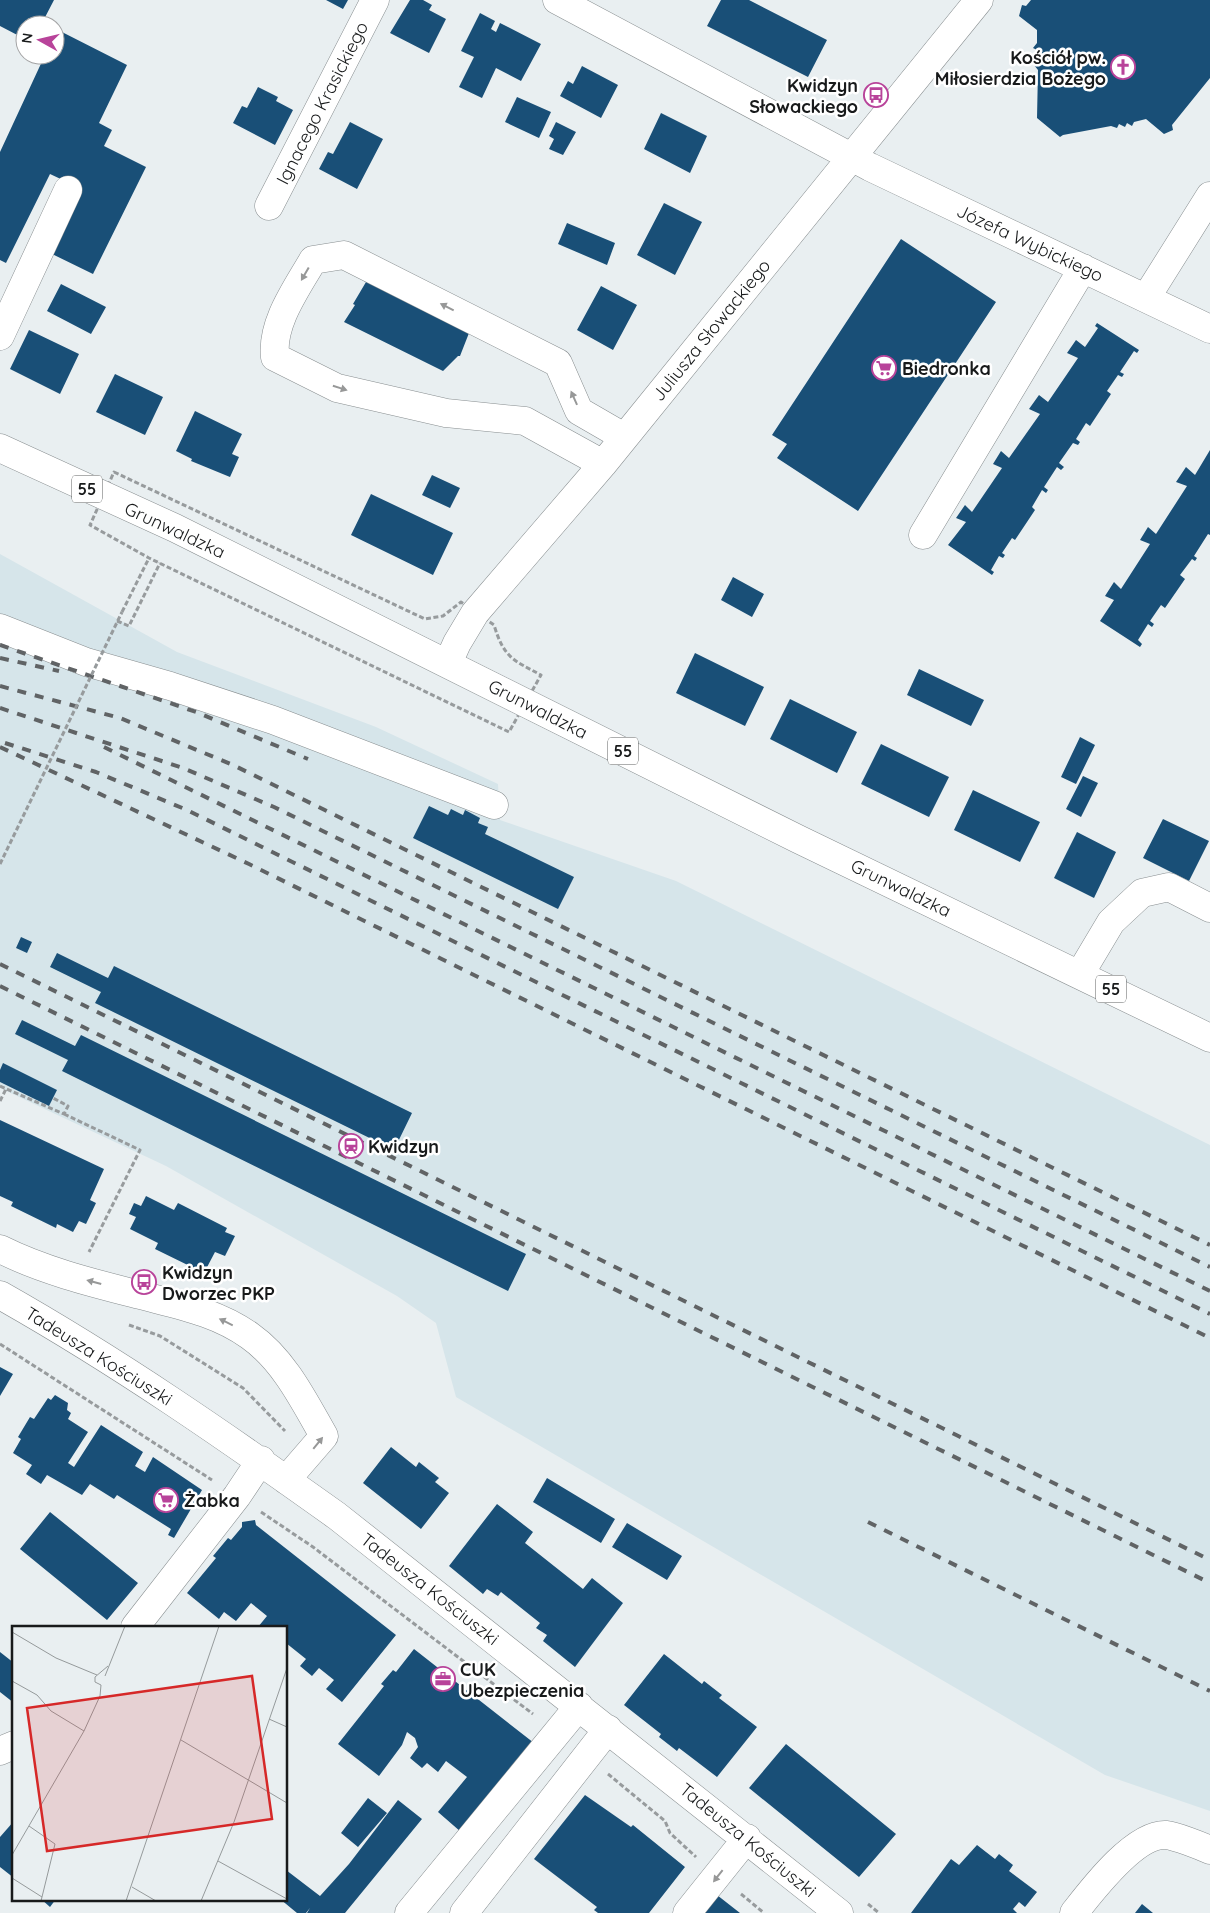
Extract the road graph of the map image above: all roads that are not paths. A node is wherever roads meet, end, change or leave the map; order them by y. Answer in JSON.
{"nodes":[{"id":1,"x":374,"y":0,"type":"edge"},
{"id":2,"x":557,"y":0,"type":"edge"},
{"id":3,"x":979,"y":0,"type":"edge"},
{"id":4,"x":850,"y":157,"type":"junction"},
{"id":5,"x":68,"y":190,"type":"dead end"},
{"id":6,"x":1210,"y":196,"type":"edge"},
{"id":7,"x":269,"y":206,"type":"dead end"},
{"id":8,"x":1084,"y":268,"type":"junction"},
{"id":9,"x":1146,"y":298,"type":"junction"},
{"id":10,"x":1210,"y":329,"type":"edge"},
{"id":11,"x":0,"y":336,"type":"edge"},
{"id":12,"x":624,"y":437,"type":"junction"},
{"id":13,"x":0,"y":448,"type":"edge"},
{"id":14,"x":603,"y":464,"type":"junction"},
{"id":15,"x":923,"y":535,"type":"dead end"},
{"id":16,"x":0,"y":628,"type":"edge"},
{"id":17,"x":448,"y":663,"type":"junction"},
{"id":18,"x":494,"y":804,"type":"dead end"},
{"id":19,"x":1210,"y":908,"type":"edge"},
{"id":20,"x":1080,"y":974,"type":"junction"},
{"id":21,"x":1210,"y":1038,"type":"edge"},
{"id":22,"x":3,"y":1257,"type":"edge"},
{"id":23,"x":0,"y":1295,"type":"edge"},
{"id":24,"x":261,"y":1460,"type":"junction"},
{"id":25,"x":286,"y":1480,"type":"junction"},
{"id":26,"x":136,"y":1626,"type":"edge"},
{"id":27,"x":579,"y":1706,"type":"junction"},
{"id":28,"x":608,"y":1729,"type":"junction"},
{"id":29,"x":12,"y":1746,"type":"edge"},
{"id":30,"x":0,"y":1752,"type":"edge"},
{"id":31,"x":747,"y":1838,"type":"junction"},
{"id":32,"x":1210,"y":1850,"type":"edge"},
{"id":33,"x":409,"y":1913,"type":"edge"},
{"id":34,"x":464,"y":1913,"type":"edge"},
{"id":35,"x":687,"y":1913,"type":"edge"},
{"id":36,"x":839,"y":1913,"type":"edge"},
{"id":37,"x":1074,"y":1913,"type":"edge"}],
"edges":[{"from":1,"to":7,"type":"street","name":"Ignacego Krasickiego"},
{"from":2,"to":4,"type":"street"},
{"from":3,"to":4,"type":"street","name":"Juliusza Słowackiego"},
{"from":4,"to":8,"type":"street","name":"Józefa Wybickiego"},
{"from":4,"to":12,"type":"street","name":"Juliusza Słowackiego"},
{"from":5,"to":11,"type":"street"},
{"from":6,"to":9,"type":"street"},
{"from":8,"to":9,"type":"street","name":"Józefa Wybickiego"},
{"from":8,"to":15,"type":"street"},
{"from":9,"to":10,"type":"street","name":"Józefa Wybickiego"},
{"from":12,"to":14,"type":"street","name":"Juliusza Słowackiego"},
{"from":12,"to":14,"type":"street","one_way":true},
{"from":13,"to":17,"type":"street","name":"Grunwaldzka","number":"55"},
{"from":14,"to":17,"type":"street","name":"Juliusza Słowackiego"},
{"from":16,"to":18,"type":"street"},
{"from":17,"to":20,"type":"street","name":"Grunwaldzka","number":"55"},
{"from":19,"to":20,"type":"street"},
{"from":20,"to":21,"type":"street","name":"Grunwaldzka","number":"55"},
{"from":25,"to":22,"type":"street","one_way":true},
{"from":23,"to":24,"type":"street","name":"Tadeusza Kościuszki"},
{"from":24,"to":25,"type":"street","name":"Tadeusza Kościuszki"},
{"from":24,"to":26,"type":"street"},
{"from":25,"to":27,"type":"street","name":"Tadeusza Kościuszki"},
{"from":27,"to":28,"type":"street","name":"Tadeusza Kościuszki"},
{"from":27,"to":33,"type":"street"},
{"from":28,"to":31,"type":"street","name":"Tadeusza Kościuszki"},
{"from":28,"to":34,"type":"street"},
{"from":29,"to":30,"type":"street"},
{"from":31,"to":35,"type":"street","one_way":true},
{"from":31,"to":36,"type":"street","name":"Tadeusza Kościuszki"},
{"from":32,"to":37,"type":"street"}]}
